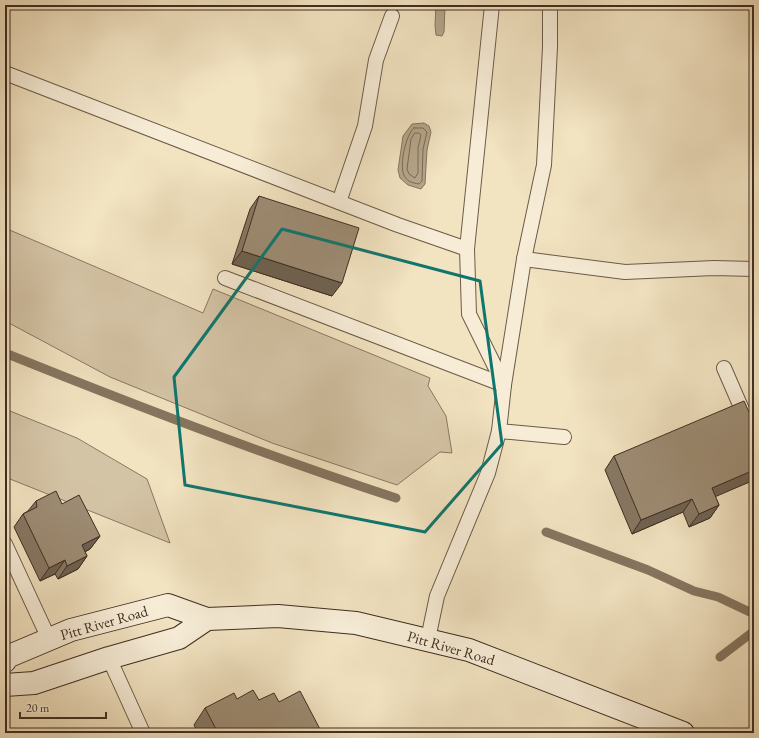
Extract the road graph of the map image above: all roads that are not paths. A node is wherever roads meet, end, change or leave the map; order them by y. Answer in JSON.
{"nodes":[{"id":1,"x":492,"y":5,"type":"edge"},
{"id":2,"x":550,"y":5,"type":"edge"},
{"id":3,"x":392,"y":16,"type":"dead end"},
{"id":4,"x":5,"y":73,"type":"edge"},
{"id":5,"x":339,"y":202,"type":"junction"},
{"id":6,"x":467,"y":249,"type":"junction"},
{"id":7,"x":524,"y":259,"type":"junction"},
{"id":8,"x":754,"y":269,"type":"edge"},
{"id":9,"x":225,"y":278,"type":"dead end"},
{"id":10,"x":724,"y":368,"type":"dead end"},
{"id":11,"x":504,"y":385,"type":"junction"},
{"id":12,"x":499,"y":430,"type":"junction"},
{"id":13,"x":564,"y":437,"type":"dead end"},
{"id":14,"x":754,"y":437,"type":"edge"},
{"id":15,"x":5,"y":544,"type":"edge"},
{"id":16,"x":207,"y":619,"type":"junction"},
{"id":17,"x":49,"y":639,"type":"junction"},
{"id":18,"x":428,"y":639,"type":"junction"},
{"id":19,"x":109,"y":658,"type":"junction"},
{"id":20,"x":5,"y":661,"type":"edge"},
{"id":21,"x":5,"y":685,"type":"edge"},
{"id":22,"x":143,"y":733,"type":"edge"},
{"id":23,"x":683,"y":733,"type":"edge"}],
"edges":[{"from":1,"to":6,"type":"lane"},
{"from":2,"to":7,"type":"lane"},
{"from":3,"to":5,"type":"lane"},
{"from":4,"to":5,"type":"lane"},
{"from":5,"to":6,"type":"lane"},
{"from":6,"to":11,"type":"lane"},
{"from":7,"to":8,"type":"lane"},
{"from":7,"to":11,"type":"lane"},
{"from":9,"to":11,"type":"lane"},
{"from":10,"to":14,"type":"lane"},
{"from":11,"to":12,"type":"lane"},
{"from":12,"to":13,"type":"lane"},
{"from":12,"to":18,"type":"lane"},
{"from":15,"to":17,"type":"lane"},
{"from":16,"to":17,"type":"main road","name":"Pitt River Road"},
{"from":16,"to":18,"type":"main road","name":"Pitt River Road"},
{"from":16,"to":19,"type":"main road"},
{"from":17,"to":20,"type":"main road","name":"Pitt River Road"},
{"from":18,"to":23,"type":"main road","name":"Pitt River Road"},
{"from":19,"to":21,"type":"main road"},
{"from":19,"to":22,"type":"lane"}]}
